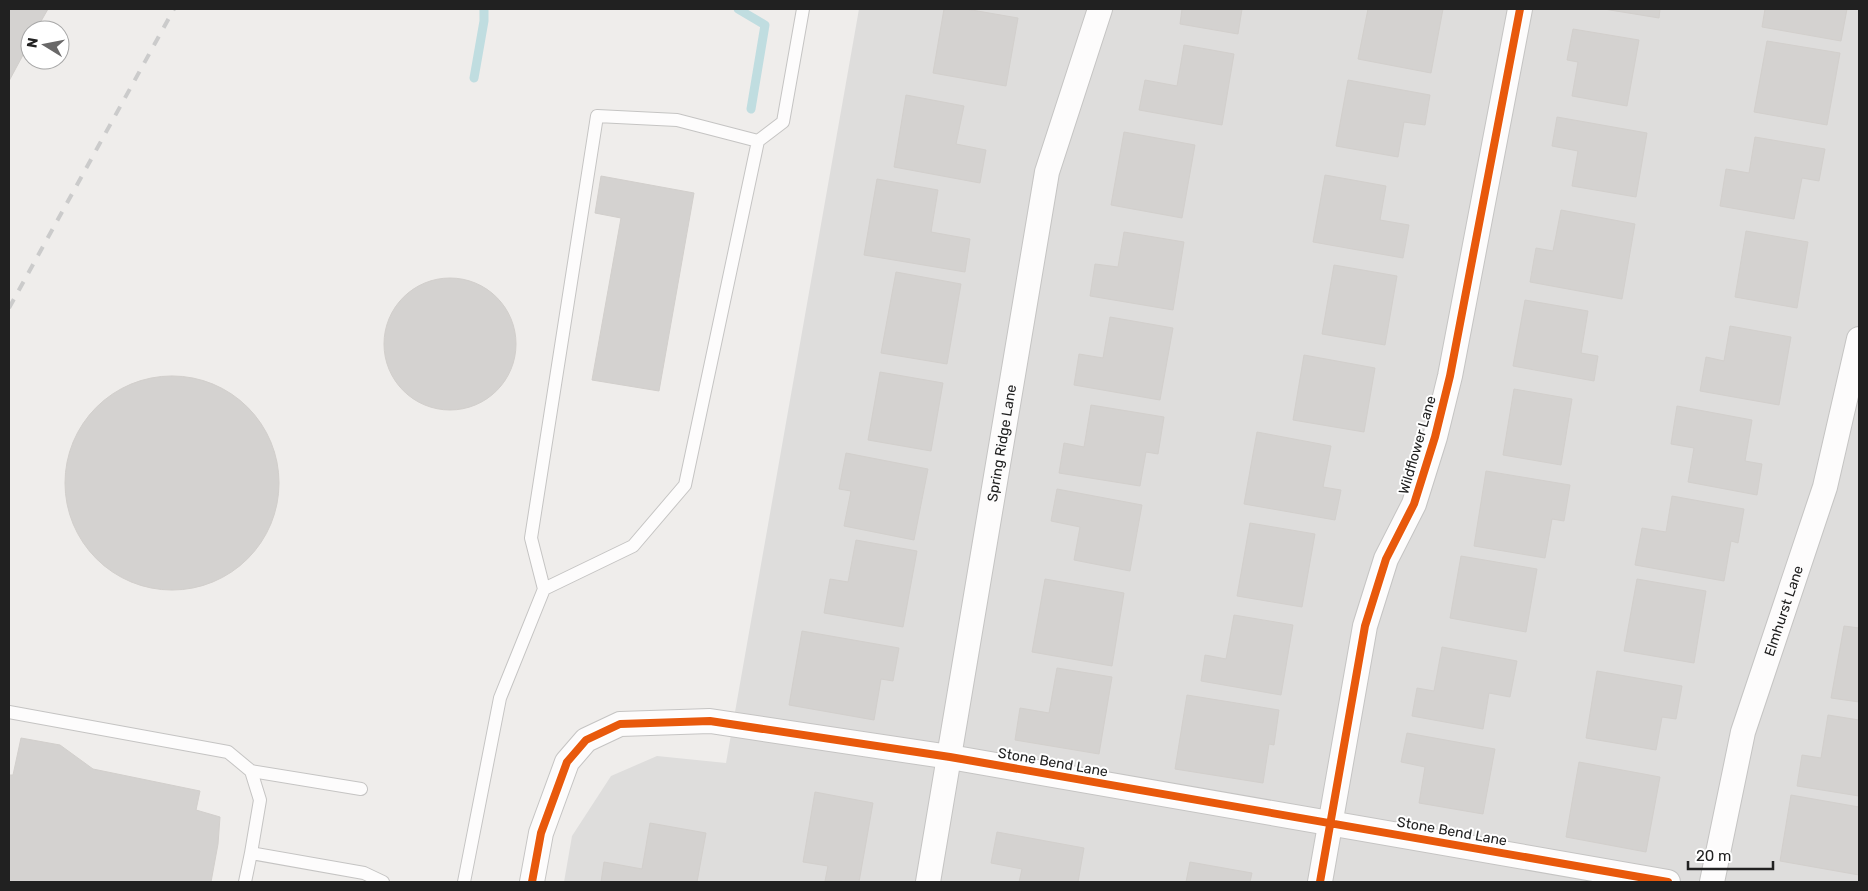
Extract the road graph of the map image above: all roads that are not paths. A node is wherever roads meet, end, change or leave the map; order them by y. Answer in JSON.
{"nodes":[{"id":1,"x":803,"y":9,"type":"edge"},
{"id":2,"x":1100,"y":9,"type":"edge"},
{"id":3,"x":1520,"y":9,"type":"edge"},
{"id":4,"x":758,"y":141,"type":"junction"},
{"id":5,"x":1859,"y":338,"type":"edge"},
{"id":6,"x":544,"y":589,"type":"junction"},
{"id":7,"x":9,"y":712,"type":"edge"},
{"id":8,"x":950,"y":757,"type":"junction"},
{"id":9,"x":251,"y":771,"type":"junction"},
{"id":10,"x":361,"y":790,"type":"dead end"},
{"id":11,"x":1330,"y":822,"type":"junction"},
{"id":12,"x":250,"y":853,"type":"junction"},
{"id":13,"x":245,"y":882,"type":"edge"},
{"id":14,"x":383,"y":882,"type":"edge"},
{"id":15,"x":464,"y":882,"type":"edge"},
{"id":16,"x":532,"y":882,"type":"edge"},
{"id":17,"x":928,"y":882,"type":"edge"},
{"id":18,"x":1320,"y":882,"type":"edge"},
{"id":19,"x":1668,"y":882,"type":"edge"},
{"id":20,"x":1712,"y":882,"type":"edge"}],
"edges":[{"from":1,"to":4,"type":"lane"},
{"from":2,"to":8,"type":"street","name":"Spring Ridge Lane"},
{"from":3,"to":11,"type":"street","name":"Wildflower Lane"},
{"from":4,"to":6,"type":"lane"},
{"from":4,"to":6,"type":"lane"},
{"from":5,"to":20,"type":"street","name":"Elmhurst Lane"},
{"from":6,"to":15,"type":"lane"},
{"from":7,"to":9,"type":"lane"},
{"from":8,"to":11,"type":"street","name":"Stone Bend Lane"},
{"from":8,"to":16,"type":"street","name":"Stone Bend Lane"},
{"from":8,"to":17,"type":"street","name":"Spring Ridge Lane"},
{"from":9,"to":10,"type":"lane"},
{"from":9,"to":12,"type":"lane"},
{"from":11,"to":18,"type":"street","name":"Wildflower Lane"},
{"from":11,"to":19,"type":"street","name":"Stone Bend Lane"},
{"from":12,"to":13,"type":"lane"},
{"from":12,"to":14,"type":"lane"}]}
